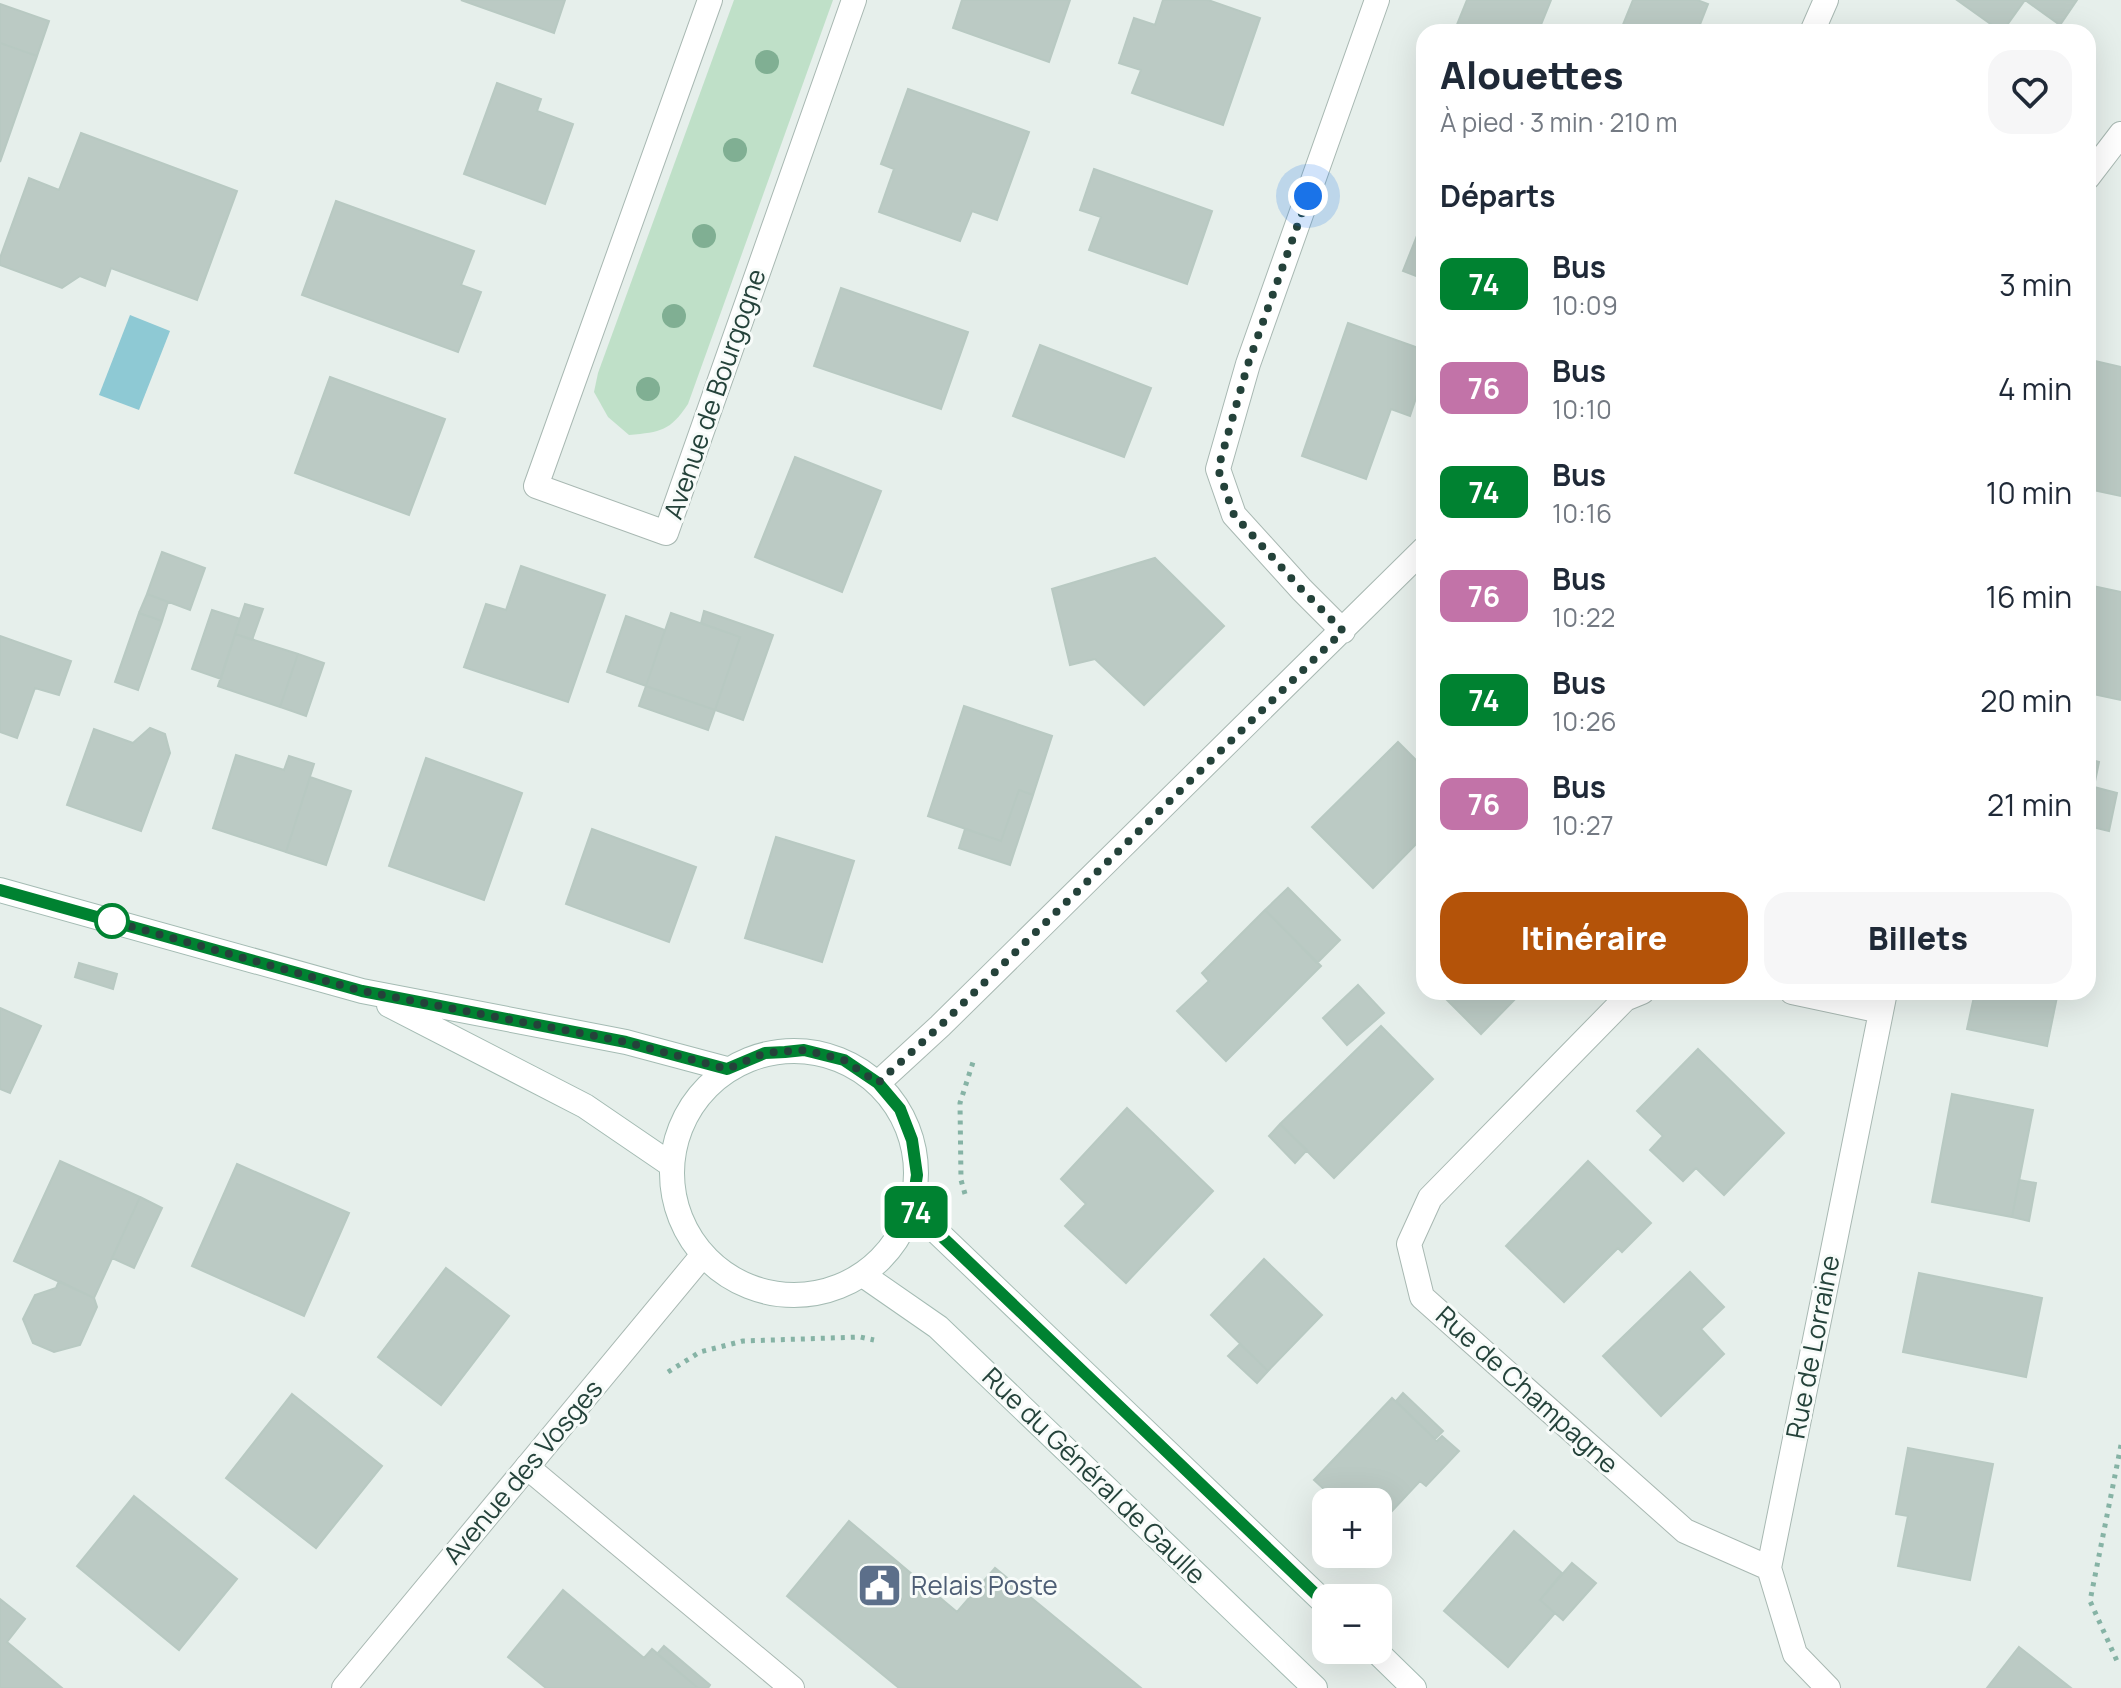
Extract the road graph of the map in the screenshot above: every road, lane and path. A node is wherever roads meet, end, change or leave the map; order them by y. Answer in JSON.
{"nodes":[{"id":1,"x":710,"y":0,"type":"edge"},
{"id":2,"x":854,"y":0,"type":"edge"},
{"id":3,"x":1377,"y":0,"type":"edge"},
{"id":4,"x":1826,"y":0,"type":"edge"},
{"id":5,"x":1816,"y":24,"type":"edge"},
{"id":6,"x":2121,"y":134,"type":"edge"},
{"id":7,"x":2096,"y":167,"type":"edge"},
{"id":8,"x":1416,"y":557,"type":"edge"},
{"id":9,"x":1343,"y":631,"type":"junction"},
{"id":10,"x":0,"y":890,"type":"edge"},
{"id":11,"x":362,"y":991,"type":"junction"},
{"id":12,"x":1624,"y":1000,"type":"edge"},
{"id":13,"x":1883,"y":1001,"type":"edge"},
{"id":14,"x":727,"y":1069,"type":"junction"},
{"id":15,"x":878,"y":1083,"type":"junction"},
{"id":16,"x":670,"y":1164,"type":"junction"},
{"id":17,"x":912,"y":1208,"type":"junction"},
{"id":18,"x":702,"y":1256,"type":"junction"},
{"id":19,"x":863,"y":1275,"type":"junction"},
{"id":20,"x":881,"y":1342,"type":"dead end"},
{"id":21,"x":625,"y":1349,"type":"junction"},
{"id":22,"x":2121,"y":1445,"type":"edge"},
{"id":23,"x":527,"y":1467,"type":"junction"},
{"id":24,"x":1769,"y":1568,"type":"junction"},
{"id":25,"x":1312,"y":1591,"type":"edge"},
{"id":26,"x":1389,"y":1664,"type":"edge"},
{"id":27,"x":2121,"y":1664,"type":"edge"},
{"id":28,"x":344,"y":1688,"type":"edge"},
{"id":29,"x":792,"y":1688,"type":"edge"},
{"id":30,"x":1315,"y":1688,"type":"edge"},
{"id":31,"x":1414,"y":1688,"type":"edge"},
{"id":32,"x":1828,"y":1688,"type":"edge"}],
"edges":[{"from":1,"to":2,"type":"street","name":"Avenue de Bourgogne"},
{"from":3,"to":9,"type":"street"},
{"from":4,"to":5,"type":"street"},
{"from":6,"to":7,"type":"street"},
{"from":8,"to":9,"type":"street"},
{"from":9,"to":15,"type":"street"},
{"from":10,"to":11,"type":"street"},
{"from":11,"to":14,"type":"street"},
{"from":11,"to":16,"type":"street"},
{"from":12,"to":24,"type":"street","name":"Rue de Champagne"},
{"from":13,"to":24,"type":"street","name":"Rue de Lorraine"},
{"from":14,"to":15,"type":"street"},
{"from":14,"to":16,"type":"street"},
{"from":15,"to":17,"type":"street"},
{"from":16,"to":18,"type":"street"},
{"from":17,"to":19,"type":"street"},
{"from":17,"to":25,"type":"street"},
{"from":18,"to":19,"type":"street"},
{"from":18,"to":21,"type":"street","name":"Avenue des Vosges"},
{"from":19,"to":30,"type":"street","name":"Rue du Général de Gaulle"},
{"from":20,"to":21,"type":"path"},
{"from":21,"to":23,"type":"street","name":"Avenue des Vosges"},
{"from":22,"to":27,"type":"path"},
{"from":23,"to":28,"type":"street","name":"Avenue des Vosges"},
{"from":23,"to":29,"type":"street"},
{"from":24,"to":32,"type":"street","name":"Rue de Lorraine"},
{"from":26,"to":31,"type":"street"}]}
